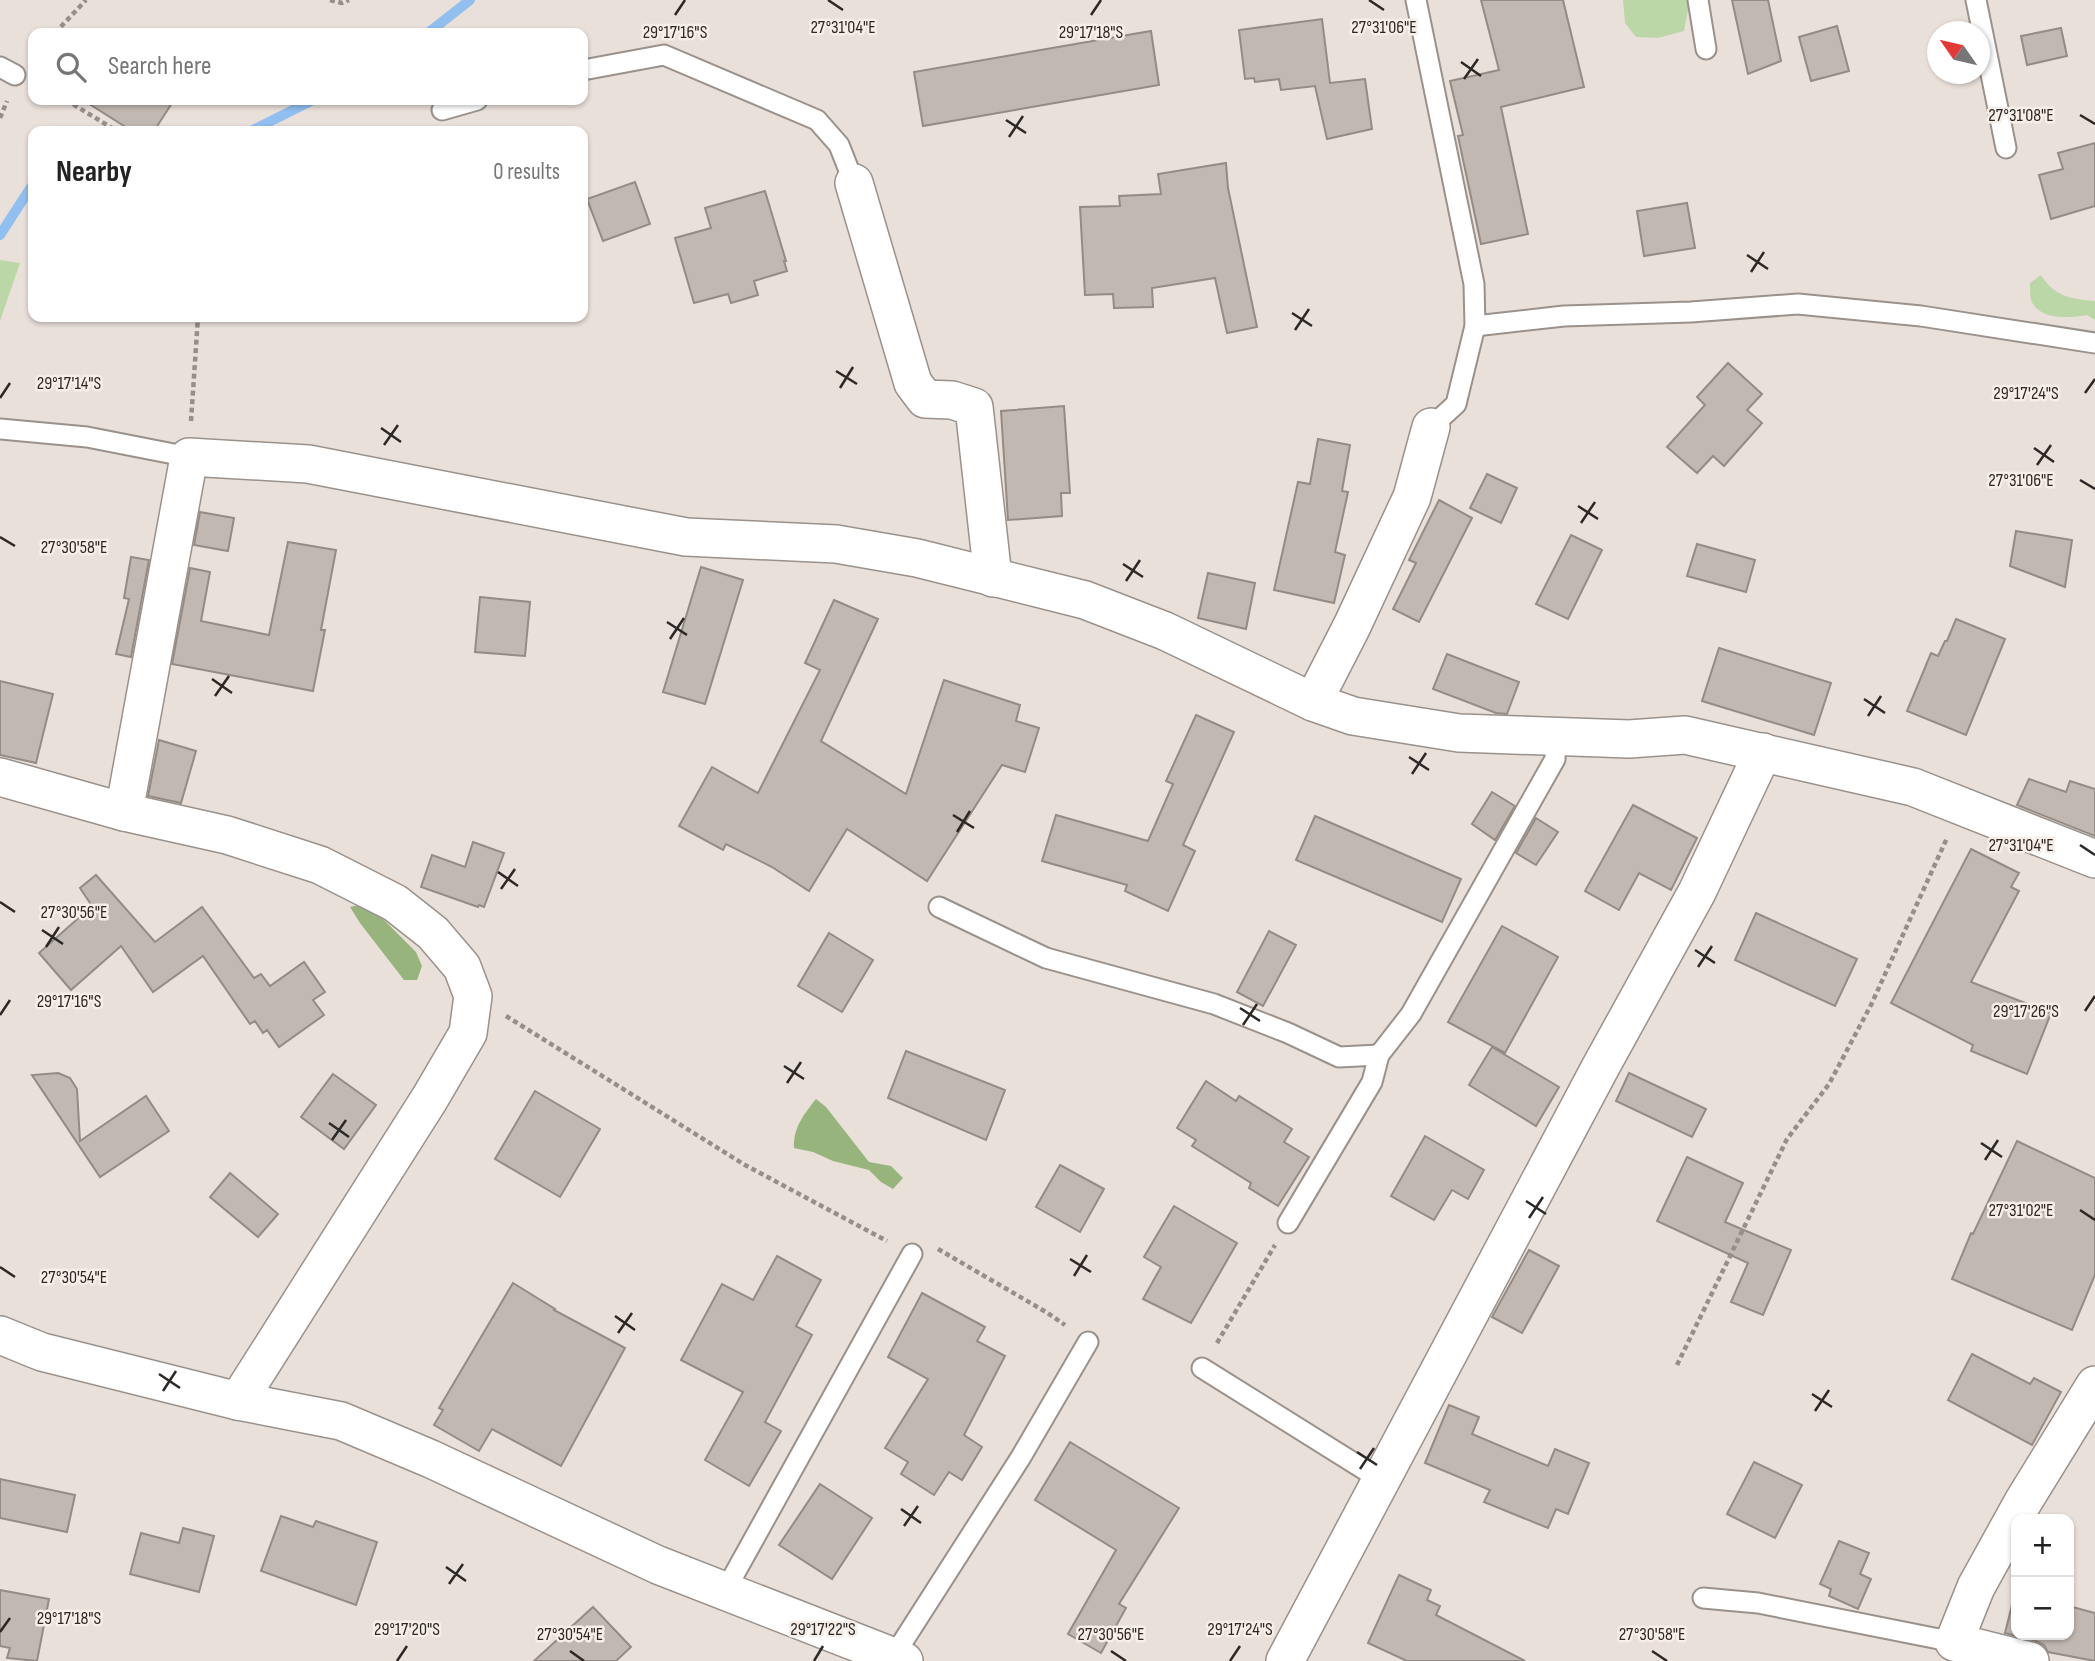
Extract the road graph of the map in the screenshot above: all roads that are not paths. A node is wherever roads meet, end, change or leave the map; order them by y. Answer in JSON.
{"nodes":[{"id":1,"x":1416,"y":0,"type":"edge"},
{"id":2,"x":1698,"y":0,"type":"edge"},
{"id":3,"x":1976,"y":0,"type":"edge"},
{"id":4,"x":1706,"y":49,"type":"dead end"},
{"id":5,"x":588,"y":69,"type":"edge"},
{"id":6,"x":460,"y":105,"type":"edge"},
{"id":7,"x":442,"y":110,"type":"dead end"},
{"id":8,"x":2006,"y":148,"type":"dead end"},
{"id":9,"x":854,"y":183,"type":"joint"},
{"id":10,"x":1475,"y":326,"type":"junction"},
{"id":11,"x":2095,"y":343,"type":"edge"},
{"id":12,"x":1431,"y":427,"type":"joint"},
{"id":13,"x":0,"y":429,"type":"edge"},
{"id":14,"x":189,"y":457,"type":"junction"},
{"id":15,"x":993,"y":578,"type":"junction"},
{"id":16,"x":1313,"y":702,"type":"junction"},
{"id":17,"x":1556,"y":738,"type":"junction"},
{"id":18,"x":1763,"y":752,"type":"junction"},
{"id":19,"x":0,"y":777,"type":"edge"},
{"id":20,"x":124,"y":812,"type":"junction"},
{"id":21,"x":2095,"y":859,"type":"edge"},
{"id":22,"x":939,"y":907,"type":"dead end"},
{"id":23,"x":1379,"y":1055,"type":"junction"},
{"id":24,"x":1288,"y":1223,"type":"road end"},
{"id":25,"x":912,"y":1254,"type":"road end"},
{"id":26,"x":0,"y":1335,"type":"edge"},
{"id":27,"x":1088,"y":1342,"type":"road end"},
{"id":28,"x":1202,"y":1368,"type":"road end"},
{"id":29,"x":2095,"y":1385,"type":"edge"},
{"id":30,"x":238,"y":1401,"type":"junction"},
{"id":31,"x":1381,"y":1480,"type":"junction"},
{"id":32,"x":725,"y":1591,"type":"junction"},
{"id":33,"x":1703,"y":1598,"type":"dead end"},
{"id":34,"x":1954,"y":1642,"type":"junction"},
{"id":35,"x":898,"y":1659,"type":"edge"},
{"id":36,"x":1284,"y":1661,"type":"edge"},
{"id":37,"x":2030,"y":1661,"type":"edge"}],
"edges":[{"from":1,"to":10,"type":"lane"},
{"from":2,"to":4,"type":"lane"},
{"from":3,"to":8,"type":"lane"},
{"from":5,"to":9,"type":"lane"},
{"from":6,"to":7,"type":"lane"},
{"from":9,"to":15,"type":"street"},
{"from":10,"to":11,"type":"lane"},
{"from":10,"to":12,"type":"lane"},
{"from":12,"to":16,"type":"street"},
{"from":13,"to":14,"type":"lane"},
{"from":14,"to":15,"type":"street"},
{"from":14,"to":20,"type":"street"},
{"from":15,"to":16,"type":"street"},
{"from":16,"to":17,"type":"street"},
{"from":17,"to":18,"type":"street"},
{"from":17,"to":23,"type":"lane"},
{"from":18,"to":21,"type":"street"},
{"from":18,"to":31,"type":"street"},
{"from":19,"to":20,"type":"street"},
{"from":20,"to":30,"type":"street"},
{"from":22,"to":23,"type":"lane"},
{"from":23,"to":24,"type":"lane"},
{"from":25,"to":32,"type":"lane"},
{"from":26,"to":30,"type":"street"},
{"from":27,"to":35,"type":"lane"},
{"from":28,"to":31,"type":"lane"},
{"from":29,"to":34,"type":"street"},
{"from":30,"to":32,"type":"street"},
{"from":31,"to":36,"type":"street"},
{"from":32,"to":35,"type":"street"},
{"from":33,"to":34,"type":"lane"},
{"from":34,"to":37,"type":"street"}]}
